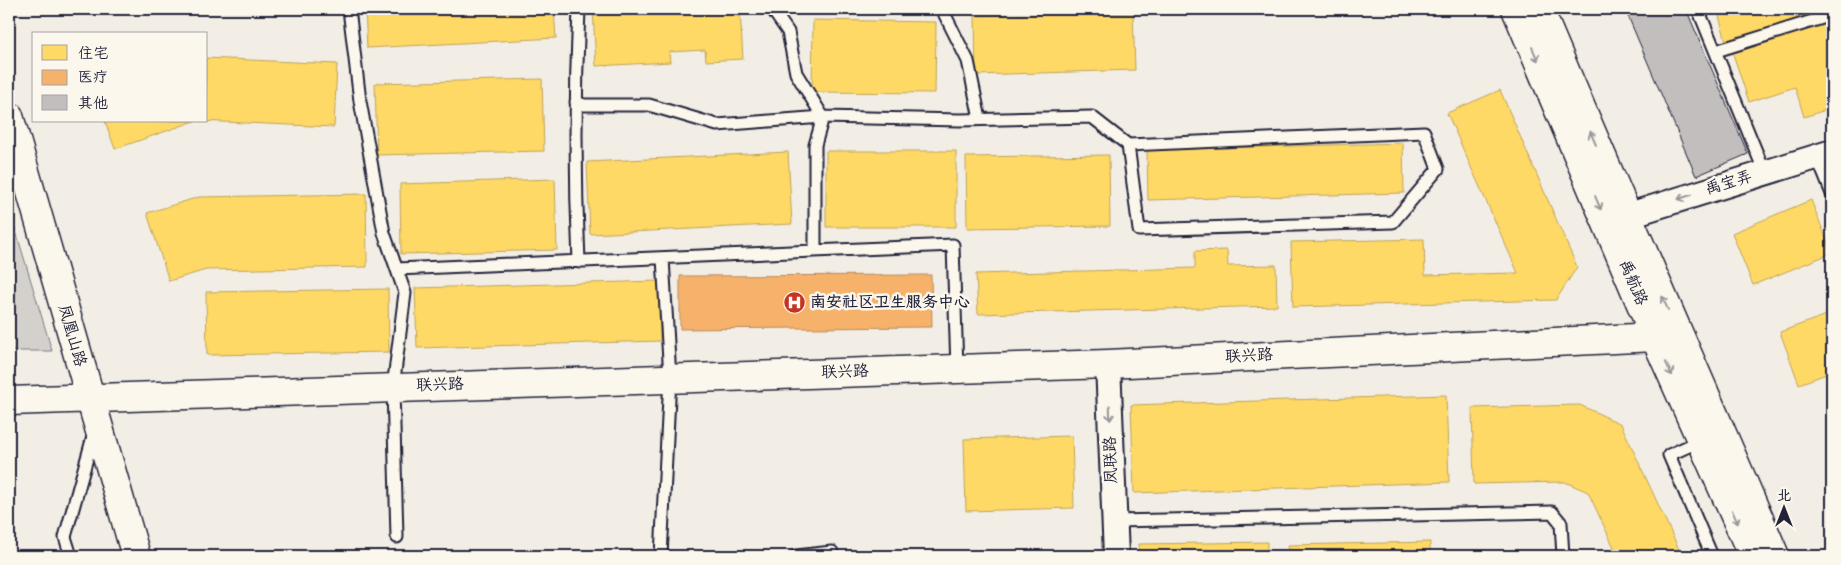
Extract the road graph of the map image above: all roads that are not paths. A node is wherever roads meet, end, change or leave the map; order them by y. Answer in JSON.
{"nodes":[{"id":1,"x":349,"y":9,"type":"edge"},
{"id":2,"x":578,"y":9,"type":"edge"},
{"id":3,"x":772,"y":9,"type":"edge"},
{"id":4,"x":944,"y":9,"type":"edge"},
{"id":5,"x":1516,"y":9,"type":"edge"},
{"id":6,"x":1539,"y":9,"type":"edge"},
{"id":7,"x":1698,"y":9,"type":"edge"},
{"id":8,"x":1832,"y":15,"type":"edge"},
{"id":9,"x":1716,"y":51,"type":"junction"},
{"id":10,"x":576,"y":102,"type":"junction"},
{"id":11,"x":9,"y":116,"type":"edge"},
{"id":12,"x":823,"y":117,"type":"junction"},
{"id":13,"x":980,"y":119,"type":"junction"},
{"id":14,"x":1128,"y":145,"type":"junction"},
{"id":15,"x":1824,"y":154,"type":"edge"},
{"id":16,"x":1766,"y":173,"type":"junction"},
{"id":17,"x":1832,"y":194,"type":"edge"},
{"id":18,"x":1626,"y":216,"type":"junction"},
{"id":19,"x":815,"y":251,"type":"junction"},
{"id":20,"x":663,"y":258,"type":"junction"},
{"id":21,"x":579,"y":262,"type":"junction"},
{"id":22,"x":396,"y":270,"type":"junction"},
{"id":23,"x":1668,"y":337,"type":"junction"},
{"id":24,"x":1108,"y":364,"type":"junction"},
{"id":25,"x":957,"y":369,"type":"junction"},
{"id":26,"x":670,"y":378,"type":"junction"},
{"id":27,"x":393,"y":388,"type":"junction"},
{"id":28,"x":89,"y":398,"type":"junction"},
{"id":29,"x":15,"y":401,"type":"edge"},
{"id":30,"x":97,"y":424,"type":"junction"},
{"id":31,"x":1712,"y":436,"type":"junction"},
{"id":32,"x":1114,"y":521,"type":"junction"},
{"id":33,"x":396,"y":537,"type":"dead end"},
{"id":34,"x":71,"y":556,"type":"edge"},
{"id":35,"x":136,"y":556,"type":"edge"},
{"id":36,"x":661,"y":556,"type":"edge"},
{"id":37,"x":796,"y":556,"type":"edge"},
{"id":38,"x":832,"y":556,"type":"edge"},
{"id":39,"x":1116,"y":556,"type":"edge"},
{"id":40,"x":1563,"y":556,"type":"edge"},
{"id":41,"x":1712,"y":556,"type":"edge"},
{"id":42,"x":1753,"y":556,"type":"edge"},
{"id":43,"x":1775,"y":556,"type":"edge"}],
"edges":[{"from":1,"to":22,"type":"lane"},
{"from":2,"to":10,"type":"lane"},
{"from":3,"to":12,"type":"lane"},
{"from":4,"to":13,"type":"lane"},
{"from":5,"to":23,"type":"street","name":"禹航路","one_way":true},
{"from":18,"to":6,"type":"street","name":"禹航路","one_way":true},
{"from":7,"to":9,"type":"lane"},
{"from":8,"to":9,"type":"lane"},
{"from":9,"to":16,"type":"lane"},
{"from":10,"to":12,"type":"lane"},
{"from":10,"to":21,"type":"lane"},
{"from":11,"to":28,"type":"street","name":"凤凰山路"},
{"from":12,"to":13,"type":"lane"},
{"from":12,"to":19,"type":"lane"},
{"from":13,"to":14,"type":"lane"},
{"from":14,"to":14,"type":"lane"},
{"from":15,"to":16,"type":"street","name":"禹宝弄"},
{"from":15,"to":17,"type":"lane"},
{"from":16,"to":18,"type":"street","name":"禹宝弄","one_way":true},
{"from":23,"to":18,"type":"street","name":"禹航路","one_way":true},
{"from":19,"to":20,"type":"lane"},
{"from":19,"to":25,"type":"lane"},
{"from":20,"to":21,"type":"lane"},
{"from":20,"to":26,"type":"lane"},
{"from":21,"to":22,"type":"lane"},
{"from":22,"to":27,"type":"lane"},
{"from":23,"to":24,"type":"street","name":"联兴路"},
{"from":23,"to":31,"type":"street","name":"禹航路"},
{"from":24,"to":25,"type":"street","name":"联兴路"},
{"from":24,"to":32,"type":"street","name":"凤联路","one_way":true},
{"from":25,"to":26,"type":"street","name":"联兴路"},
{"from":26,"to":27,"type":"street","name":"联兴路"},
{"from":26,"to":36,"type":"lane"},
{"from":27,"to":28,"type":"street","name":"联兴路"},
{"from":27,"to":33,"type":"lane"},
{"from":28,"to":29,"type":"street","name":"联兴路"},
{"from":28,"to":30,"type":"street","name":"凤凰山路"},
{"from":30,"to":34,"type":"lane"},
{"from":30,"to":35,"type":"street","name":"凤凰山路"},
{"from":31,"to":41,"type":"lane"},
{"from":31,"to":42,"type":"street","name":"禹航路","one_way":true},
{"from":31,"to":43,"type":"street","name":"禹航路"},
{"from":32,"to":39,"type":"street","name":"凤联路"},
{"from":32,"to":40,"type":"lane"},
{"from":37,"to":38,"type":"lane"}]}
